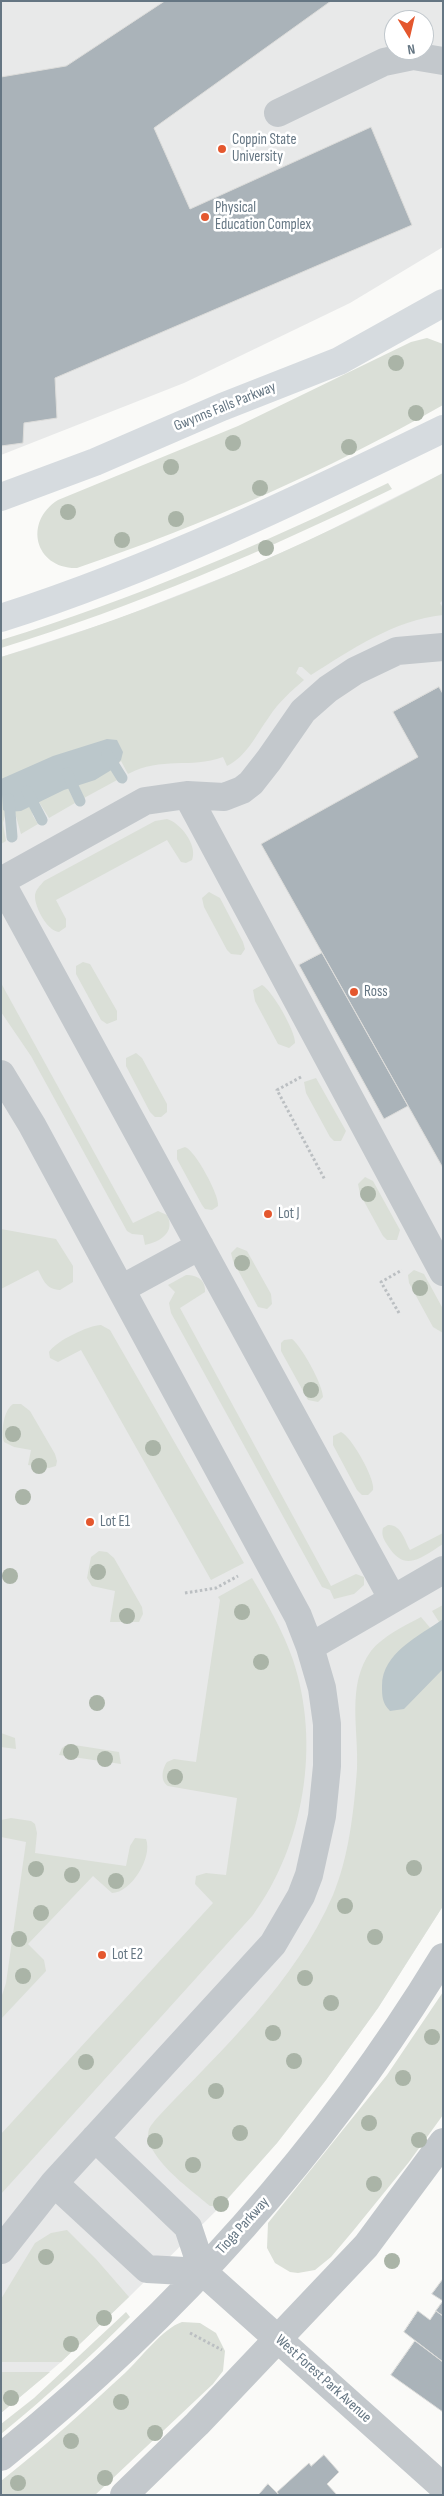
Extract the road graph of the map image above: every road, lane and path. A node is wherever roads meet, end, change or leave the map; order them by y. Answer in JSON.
{"nodes":[{"id":1,"x":443,"y":61,"type":"edge"},
{"id":2,"x":278,"y":114,"type":"dead end"},
{"id":3,"x":443,"y":303,"type":"edge"},
{"id":4,"x":443,"y":429,"type":"edge"},
{"id":5,"x":1,"y":497,"type":"edge"},
{"id":6,"x":3,"y":612,"type":"edge"},
{"id":7,"x":443,"y":647,"type":"edge"},
{"id":8,"x":186,"y":795,"type":"junction"},
{"id":9,"x":1,"y":882,"type":"edge"},
{"id":10,"x":329,"y":1061,"type":"junction"},
{"id":11,"x":1,"y":1074,"type":"edge"},
{"id":12,"x":325,"y":1180,"type":"dead end"},
{"id":13,"x":200,"y":1246,"type":"junction"},
{"id":14,"x":439,"y":1265,"type":"edge"},
{"id":15,"x":121,"y":1289,"type":"junction"},
{"id":16,"x":398,"y":1313,"type":"dead end"},
{"id":17,"x":443,"y":1570,"type":"edge"},
{"id":18,"x":239,"y":1576,"type":"dead end"},
{"id":19,"x":185,"y":1593,"type":"dead end"},
{"id":20,"x":392,"y":1598,"type":"junction"},
{"id":21,"x":310,"y":1647,"type":"junction"},
{"id":22,"x":443,"y":1957,"type":"edge"},
{"id":23,"x":96,"y":2138,"type":"junction"},
{"id":24,"x":443,"y":2142,"type":"edge"},
{"id":25,"x":54,"y":2183,"type":"junction"},
{"id":26,"x":1,"y":2250,"type":"edge"},
{"id":27,"x":202,"y":2272,"type":"junction"},
{"id":28,"x":182,"y":2329,"type":"dead end"},
{"id":29,"x":277,"y":2339,"type":"junction"},
{"id":30,"x":225,"y":2351,"type":"dead end"},
{"id":31,"x":1,"y":2457,"type":"edge"},
{"id":32,"x":443,"y":2487,"type":"edge"},
{"id":33,"x":124,"y":2495,"type":"edge"}],
"edges":[{"from":1,"to":2,"type":"street"},
{"from":3,"to":5,"type":"main road","name":"Gwynns Falls Parkway"},
{"from":4,"to":6,"type":"main road"},
{"from":7,"to":8,"type":"street"},
{"from":8,"to":9,"type":"street"},
{"from":8,"to":10,"type":"street"},
{"from":9,"to":13,"type":"street"},
{"from":10,"to":12,"type":"path"},
{"from":10,"to":14,"type":"street"},
{"from":11,"to":15,"type":"street"},
{"from":13,"to":15,"type":"street"},
{"from":13,"to":20,"type":"street"},
{"from":14,"to":16,"type":"path"},
{"from":15,"to":21,"type":"street"},
{"from":17,"to":20,"type":"street"},
{"from":18,"to":19,"type":"path"},
{"from":20,"to":21,"type":"street"},
{"from":21,"to":23,"type":"street"},
{"from":22,"to":27,"type":"street","name":"Tioga Parkway"},
{"from":23,"to":25,"type":"street"},
{"from":23,"to":27,"type":"street"},
{"from":24,"to":29,"type":"street"},
{"from":25,"to":26,"type":"street"},
{"from":25,"to":27,"type":"street"},
{"from":27,"to":29,"type":"street","name":"West Forest Park Avenue"},
{"from":27,"to":31,"type":"street","name":"Tioga Parkway"},
{"from":28,"to":30,"type":"path"},
{"from":29,"to":32,"type":"street","name":"West Forest Park Avenue"},
{"from":29,"to":33,"type":"street"}]}
